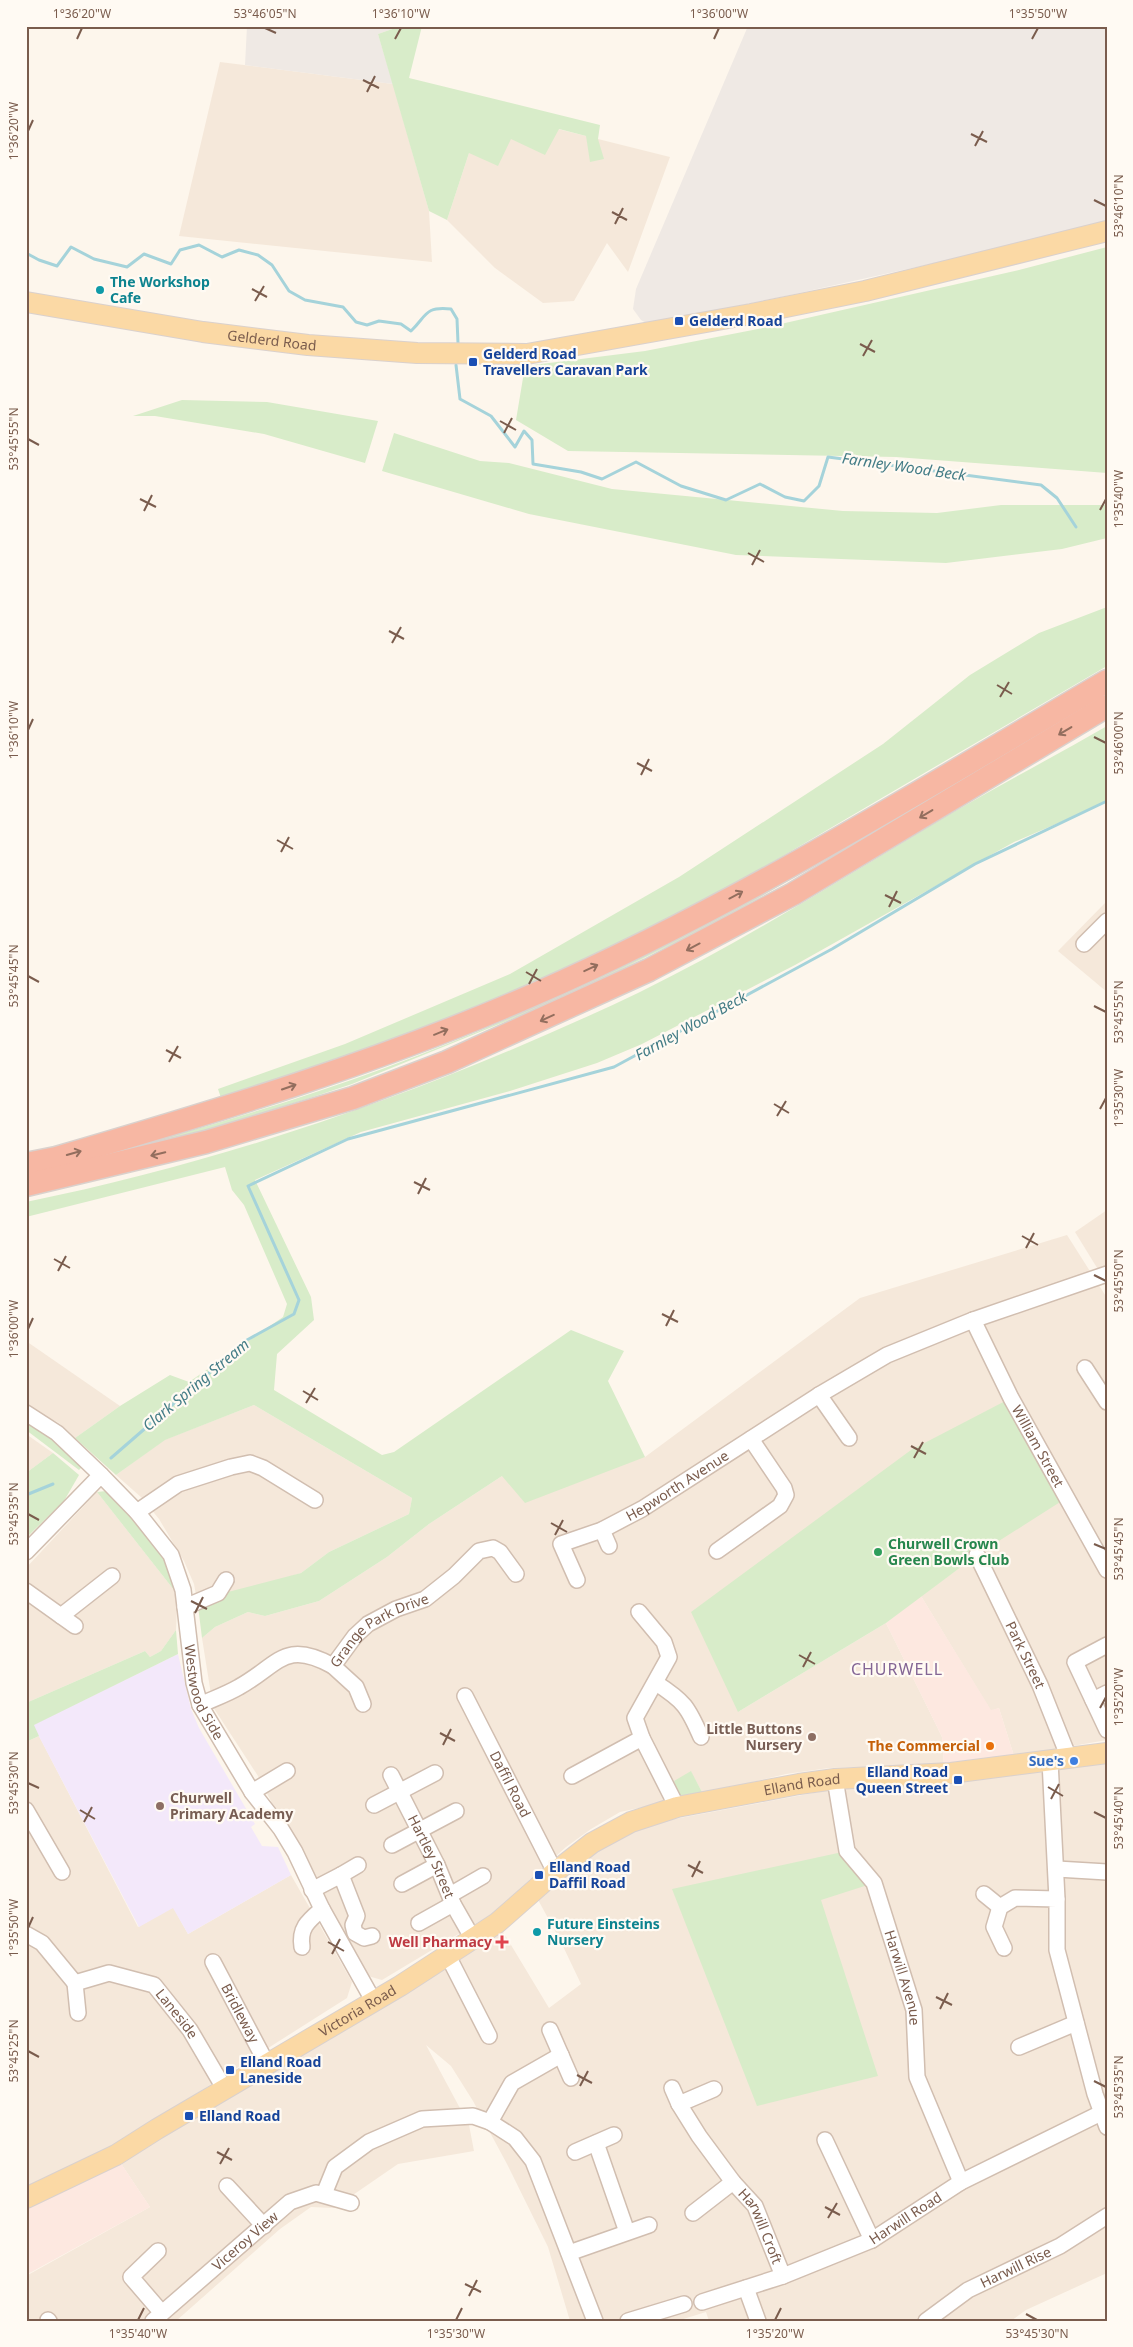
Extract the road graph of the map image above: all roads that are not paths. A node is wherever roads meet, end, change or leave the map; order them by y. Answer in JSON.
{"nodes":[{"id":1,"x":1107,"y":231,"type":"edge"},
{"id":2,"x":26,"y":302,"type":"edge"},
{"id":3,"x":1107,"y":681,"type":"edge"},
{"id":4,"x":1107,"y":706,"type":"edge"},
{"id":5,"x":1107,"y":921,"type":"edge"},
{"id":6,"x":1084,"y":944,"type":"dead end"},
{"id":7,"x":26,"y":1164,"type":"edge"},
{"id":8,"x":26,"y":1185,"type":"edge"},
{"id":9,"x":1107,"y":1274,"type":"edge"},
{"id":10,"x":973,"y":1320,"type":"junction"},
{"id":11,"x":1084,"y":1368,"type":"dead end"},
{"id":12,"x":819,"y":1395,"type":"junction"},
{"id":13,"x":1107,"y":1402,"type":"edge"},
{"id":14,"x":26,"y":1413,"type":"edge"},
{"id":15,"x":849,"y":1438,"type":"dead end"},
{"id":16,"x":751,"y":1439,"type":"junction"},
{"id":17,"x":101,"y":1475,"type":"junction"},
{"id":18,"x":315,"y":1500,"type":"dead end"},
{"id":19,"x":137,"y":1512,"type":"junction"},
{"id":20,"x":602,"y":1530,"type":"junction"},
{"id":21,"x":609,"y":1546,"type":"dead end"},
{"id":22,"x":717,"y":1551,"type":"dead end"},
{"id":23,"x":26,"y":1552,"type":"edge"},
{"id":24,"x":977,"y":1555,"type":"dead end"},
{"id":25,"x":1107,"y":1570,"type":"edge"},
{"id":26,"x":516,"y":1574,"type":"dead end"},
{"id":27,"x":112,"y":1576,"type":"dead end"},
{"id":28,"x":226,"y":1580,"type":"dead end"},
{"id":29,"x":577,"y":1580,"type":"dead end"},
{"id":30,"x":26,"y":1591,"type":"edge"},
{"id":31,"x":184,"y":1607,"type":"junction"},
{"id":32,"x":639,"y":1612,"type":"dead end"},
{"id":33,"x":61,"y":1616,"type":"junction"},
{"id":34,"x":74,"y":1626,"type":"dead end"},
{"id":35,"x":1107,"y":1645,"type":"edge"},
{"id":36,"x":333,"y":1666,"type":"junction"},
{"id":37,"x":656,"y":1683,"type":"junction"},
{"id":38,"x":1107,"y":1693,"type":"edge"},
{"id":39,"x":465,"y":1696,"type":"dead end"},
{"id":40,"x":1093,"y":1700,"type":"junction"},
{"id":41,"x":363,"y":1704,"type":"dead end"},
{"id":42,"x":200,"y":1705,"type":"junction"},
{"id":43,"x":1107,"y":1730,"type":"edge"},
{"id":44,"x":701,"y":1737,"type":"dead end"},
{"id":45,"x":642,"y":1738,"type":"junction"},
{"id":46,"x":1107,"y":1753,"type":"edge"},
{"id":47,"x":1059,"y":1759,"type":"junction"},
{"id":48,"x":287,"y":1770,"type":"dead end"},
{"id":49,"x":435,"y":1773,"type":"dead end"},
{"id":50,"x":391,"y":1775,"type":"dead end"},
{"id":51,"x":572,"y":1776,"type":"dead end"},
{"id":52,"x":835,"y":1779,"type":"junction"},
{"id":53,"x":252,"y":1792,"type":"junction"},
{"id":54,"x":400,"y":1792,"type":"junction"},
{"id":55,"x":374,"y":1805,"type":"dead end"},
{"id":56,"x":677,"y":1807,"type":"junction"},
{"id":57,"x":27,"y":1811,"type":"edge"},
{"id":58,"x":456,"y":1811,"type":"dead end"},
{"id":59,"x":420,"y":1830,"type":"junction"},
{"id":60,"x":392,"y":1845,"type":"dead end"},
{"id":61,"x":358,"y":1865,"type":"dead end"},
{"id":62,"x":437,"y":1865,"type":"junction"},
{"id":63,"x":1057,"y":1869,"type":"junction"},
{"id":64,"x":62,"y":1872,"type":"dead end"},
{"id":65,"x":555,"y":1872,"type":"junction"},
{"id":66,"x":1107,"y":1872,"type":"edge"},
{"id":67,"x":341,"y":1875,"type":"junction"},
{"id":68,"x":483,"y":1876,"type":"dead end"},
{"id":69,"x":402,"y":1884,"type":"dead end"},
{"id":70,"x":312,"y":1890,"type":"junction"},
{"id":71,"x":984,"y":1894,"type":"dead end"},
{"id":72,"x":1057,"y":1899,"type":"junction"},
{"id":73,"x":452,"y":1900,"type":"junction"},
{"id":74,"x":1000,"y":1907,"type":"junction"},
{"id":75,"x":322,"y":1910,"type":"junction"},
{"id":76,"x":419,"y":1923,"type":"dead end"},
{"id":77,"x":26,"y":1934,"type":"edge"},
{"id":78,"x":372,"y":1936,"type":"dead end"},
{"id":79,"x":473,"y":1939,"type":"junction"},
{"id":80,"x":302,"y":1947,"type":"dead end"},
{"id":81,"x":1004,"y":1948,"type":"dead end"},
{"id":82,"x":448,"y":1956,"type":"junction"},
{"id":83,"x":213,"y":1962,"type":"dead end"},
{"id":84,"x":75,"y":1982,"type":"junction"},
{"id":85,"x":374,"y":2002,"type":"junction"},
{"id":86,"x":78,"y":2013,"type":"dead end"},
{"id":87,"x":1076,"y":2023,"type":"junction"},
{"id":88,"x":550,"y":2030,"type":"dead end"},
{"id":89,"x":489,"y":2036,"type":"dead end"},
{"id":90,"x":1019,"y":2047,"type":"dead end"},
{"id":91,"x":561,"y":2055,"type":"junction"},
{"id":92,"x":267,"y":2064,"type":"junction"},
{"id":93,"x":572,"y":2078,"type":"dead end"},
{"id":94,"x":224,"y":2088,"type":"junction"},
{"id":95,"x":672,"y":2088,"type":"dead end"},
{"id":96,"x":714,"y":2089,"type":"dead end"},
{"id":97,"x":680,"y":2104,"type":"junction"},
{"id":98,"x":1104,"y":2120,"type":"edge"},
{"id":99,"x":490,"y":2122,"type":"junction"},
{"id":100,"x":614,"y":2135,"type":"dead end"},
{"id":101,"x":825,"y":2140,"type":"dead end"},
{"id":102,"x":596,"y":2143,"type":"junction"},
{"id":103,"x":575,"y":2152,"type":"dead end"},
{"id":104,"x":733,"y":2182,"type":"junction"},
{"id":105,"x":961,"y":2182,"type":"junction"},
{"id":106,"x":227,"y":2186,"type":"dead end"},
{"id":107,"x":324,"y":2194,"type":"junction"},
{"id":108,"x":26,"y":2198,"type":"edge"},
{"id":109,"x":351,"y":2203,"type":"dead end"},
{"id":110,"x":693,"y":2213,"type":"dead end"},
{"id":111,"x":1107,"y":2216,"type":"edge"},
{"id":112,"x":649,"y":2225,"type":"dead end"},
{"id":113,"x":264,"y":2226,"type":"junction"},
{"id":114,"x":627,"y":2232,"type":"junction"},
{"id":115,"x":872,"y":2240,"type":"junction"},
{"id":116,"x":158,"y":2251,"type":"dead end"},
{"id":117,"x":569,"y":2253,"type":"junction"},
{"id":118,"x":783,"y":2276,"type":"junction"},
{"id":119,"x":746,"y":2288,"type":"junction"},
{"id":120,"x":702,"y":2302,"type":"dead end"},
{"id":121,"x":684,"y":2304,"type":"dead end"},
{"id":122,"x":662,"y":2316,"type":"edge"},
{"id":123,"x":158,"y":2317,"type":"edge"},
{"id":124,"x":595,"y":2321,"type":"edge"},
{"id":125,"x":628,"y":2321,"type":"edge"},
{"id":126,"x":758,"y":2321,"type":"edge"},
{"id":127,"x":926,"y":2321,"type":"edge"}],
"edges":[{"from":1,"to":2,"type":"main road","name":"Gelderd Road"},
{"from":7,"to":3,"type":"highway","one_way":true},
{"from":4,"to":8,"type":"highway","one_way":true},
{"from":5,"to":6,"type":"street"},
{"from":9,"to":10,"type":"street","name":"Hepworth Avenue"},
{"from":10,"to":12,"type":"street","name":"Hepworth Avenue"},
{"from":10,"to":25,"type":"street","name":"William Street"},
{"from":11,"to":13,"type":"street"},
{"from":12,"to":15,"type":"street"},
{"from":12,"to":16,"type":"street","name":"Hepworth Avenue"},
{"from":14,"to":17,"type":"street","name":"Westwood Side"},
{"from":16,"to":20,"type":"street","name":"Hepworth Avenue"},
{"from":16,"to":22,"type":"street"},
{"from":17,"to":19,"type":"street","name":"Westwood Side"},
{"from":17,"to":23,"type":"street"},
{"from":18,"to":19,"type":"street"},
{"from":19,"to":31,"type":"street","name":"Westwood Side"},
{"from":20,"to":21,"type":"street"},
{"from":20,"to":29,"type":"street","name":"Hepworth Avenue"},
{"from":24,"to":47,"type":"street","name":"Park Street"},
{"from":26,"to":36,"type":"street","name":"Grange Park Drive"},
{"from":27,"to":33,"type":"street"},
{"from":28,"to":31,"type":"street"},
{"from":30,"to":33,"type":"street"},
{"from":31,"to":42,"type":"street","name":"Westwood Side"},
{"from":32,"to":37,"type":"street"},
{"from":33,"to":34,"type":"street"},
{"from":35,"to":40,"type":"street"},
{"from":36,"to":41,"type":"street"},
{"from":36,"to":42,"type":"street","name":"Grange Park Drive"},
{"from":37,"to":44,"type":"street"},
{"from":37,"to":45,"type":"street"},
{"from":38,"to":40,"type":"street"},
{"from":39,"to":65,"type":"street","name":"Daffil Road"},
{"from":40,"to":43,"type":"street"},
{"from":42,"to":53,"type":"street","name":"Westwood Side"},
{"from":45,"to":51,"type":"street"},
{"from":45,"to":56,"type":"street"},
{"from":46,"to":47,"type":"main road","name":"Elland Road"},
{"from":47,"to":52,"type":"main road","name":"Elland Road"},
{"from":47,"to":63,"type":"street","name":"Park Street"},
{"from":48,"to":53,"type":"street"},
{"from":49,"to":54,"type":"street"},
{"from":50,"to":54,"type":"street","name":"Hartley Street"},
{"from":52,"to":56,"type":"main road","name":"Elland Road"},
{"from":52,"to":105,"type":"street","name":"Harwill Avenue"},
{"from":53,"to":70,"type":"street","name":"Westwood Side"},
{"from":54,"to":55,"type":"street"},
{"from":54,"to":59,"type":"street","name":"Hartley Street"},
{"from":56,"to":65,"type":"main road","name":"Victoria Road"},
{"from":57,"to":64,"type":"street"},
{"from":58,"to":59,"type":"street"},
{"from":59,"to":60,"type":"street"},
{"from":59,"to":62,"type":"street","name":"Hartley Street"},
{"from":61,"to":67,"type":"street"},
{"from":62,"to":69,"type":"street"},
{"from":62,"to":73,"type":"street","name":"Hartley Street"},
{"from":63,"to":66,"type":"street"},
{"from":63,"to":72,"type":"street","name":"Park Street"},
{"from":65,"to":79,"type":"main road","name":"Victoria Road"},
{"from":67,"to":70,"type":"street"},
{"from":67,"to":78,"type":"street"},
{"from":68,"to":73,"type":"street"},
{"from":70,"to":75,"type":"street","name":"Westwood Side"},
{"from":71,"to":74,"type":"street"},
{"from":72,"to":74,"type":"street"},
{"from":72,"to":87,"type":"street","name":"Park Street"},
{"from":73,"to":76,"type":"street"},
{"from":73,"to":79,"type":"street","name":"Hartley Street"},
{"from":74,"to":81,"type":"street"},
{"from":75,"to":80,"type":"street"},
{"from":75,"to":85,"type":"street","name":"Westwood Side"},
{"from":77,"to":84,"type":"street"},
{"from":79,"to":82,"type":"main road","name":"Victoria Road"},
{"from":82,"to":85,"type":"main road","name":"Victoria Road"},
{"from":82,"to":89,"type":"street"},
{"from":83,"to":92,"type":"street","name":"Bridleway"},
{"from":84,"to":86,"type":"street"},
{"from":84,"to":94,"type":"street","name":"Laneside"},
{"from":85,"to":92,"type":"main road","name":"Victoria Road"},
{"from":87,"to":90,"type":"street"},
{"from":87,"to":98,"type":"street","name":"Park Street"},
{"from":88,"to":91,"type":"street"},
{"from":91,"to":93,"type":"street"},
{"from":91,"to":99,"type":"street"},
{"from":92,"to":94,"type":"main road","name":"Victoria Road"},
{"from":94,"to":108,"type":"main road","name":"Victoria Road"},
{"from":95,"to":97,"type":"street","name":"Harwill Croft"},
{"from":96,"to":97,"type":"street"},
{"from":97,"to":104,"type":"street","name":"Harwill Croft"},
{"from":98,"to":105,"type":"street","name":"Harwill Road"},
{"from":99,"to":107,"type":"street"},
{"from":99,"to":117,"type":"street"},
{"from":100,"to":102,"type":"street"},
{"from":101,"to":115,"type":"street"},
{"from":102,"to":103,"type":"street"},
{"from":102,"to":114,"type":"street"},
{"from":104,"to":110,"type":"street","name":"Harwill Croft"},
{"from":104,"to":118,"type":"street","name":"Harwill Croft"},
{"from":105,"to":115,"type":"street","name":"Harwill Road"},
{"from":106,"to":113,"type":"street"},
{"from":107,"to":109,"type":"street","name":"Viceroy View"},
{"from":107,"to":113,"type":"street","name":"Viceroy View"},
{"from":111,"to":127,"type":"street","name":"Harwill Rise"},
{"from":112,"to":114,"type":"street"},
{"from":113,"to":123,"type":"street","name":"Viceroy View"},
{"from":114,"to":117,"type":"street"},
{"from":115,"to":118,"type":"street","name":"Harwill Road"},
{"from":116,"to":123,"type":"street"},
{"from":117,"to":124,"type":"street"},
{"from":118,"to":119,"type":"street","name":"Harwill Road"},
{"from":119,"to":120,"type":"street","name":"Harwill Road"},
{"from":119,"to":126,"type":"street"},
{"from":121,"to":122,"type":"street"},
{"from":122,"to":125,"type":"street"}]}
